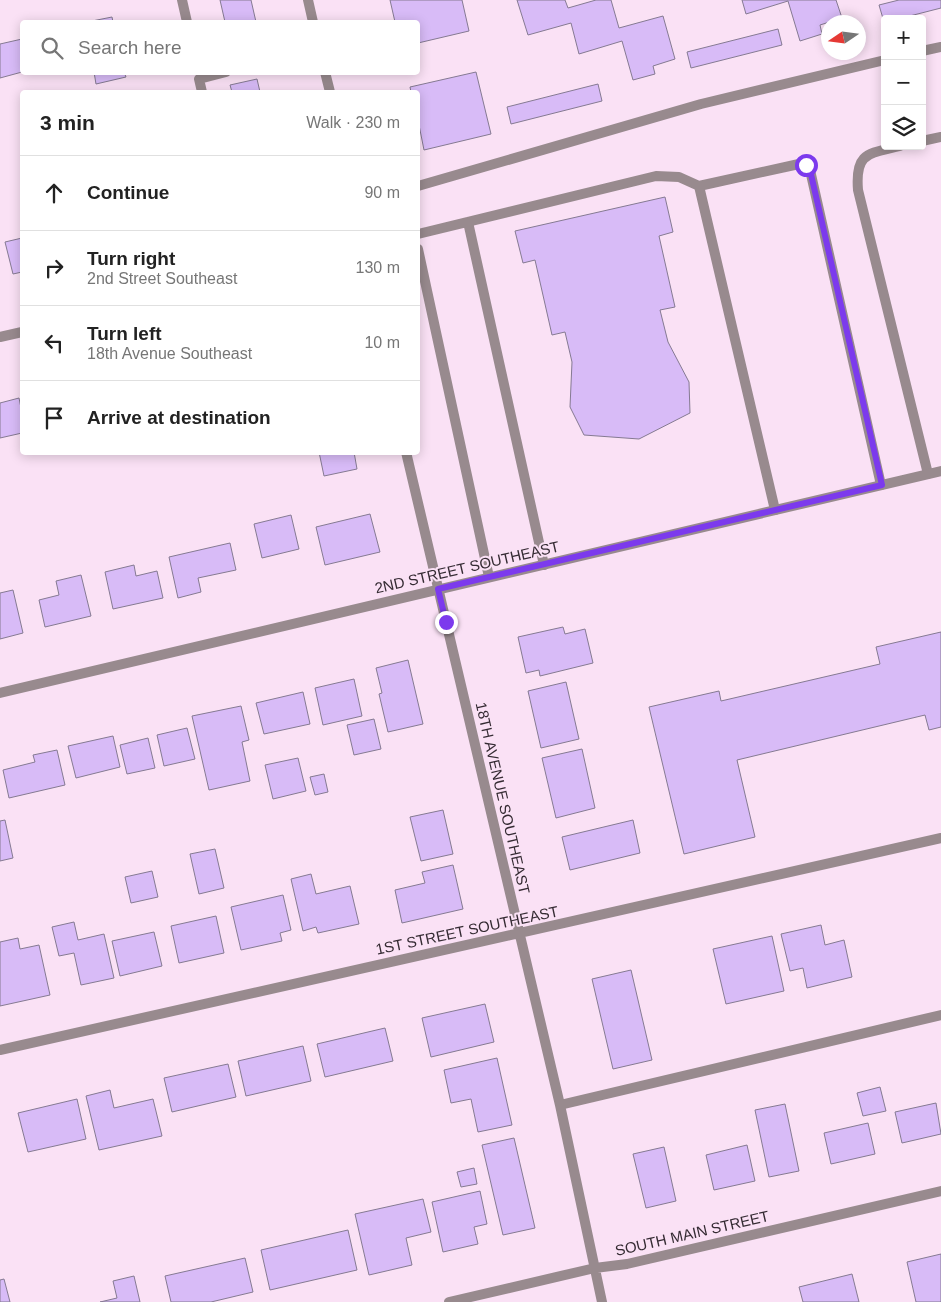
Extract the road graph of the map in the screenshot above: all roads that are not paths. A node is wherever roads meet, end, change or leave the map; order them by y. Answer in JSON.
{"nodes":[{"id":1,"x":182,"y":0,"type":"edge"},
{"id":2,"x":308,"y":0,"type":"edge"},
{"id":3,"x":187,"y":20,"type":"edge"},
{"id":4,"x":313,"y":20,"type":"edge"},
{"id":5,"x":941,"y":47,"type":"edge"},
{"id":6,"x":926,"y":50,"type":"edge"},
{"id":7,"x":881,"y":61,"type":"edge"},
{"id":8,"x":326,"y":75,"type":"edge"},
{"id":9,"x":198,"y":76,"type":"edge"},
{"id":10,"x":202,"y":90,"type":"edge"},
{"id":11,"x":330,"y":90,"type":"edge"},
{"id":12,"x":941,"y":137,"type":"edge"},
{"id":13,"x":926,"y":140,"type":"edge"},
{"id":14,"x":883,"y":150,"type":"edge"},
{"id":15,"x":420,"y":185,"type":"edge"},
{"id":16,"x":699,"y":186,"type":"junction"},
{"id":17,"x":468,"y":222,"type":"junction"},
{"id":18,"x":420,"y":234,"type":"edge"},
{"id":19,"x":420,"y":258,"type":"edge"},
{"id":20,"x":20,"y":332,"type":"edge"},
{"id":21,"x":0,"y":337,"type":"edge"},
{"id":22,"x":407,"y":455,"type":"edge"},
{"id":23,"x":941,"y":472,"type":"edge"},
{"id":24,"x":928,"y":474,"type":"junction"},
{"id":25,"x":882,"y":485,"type":"junction"},
{"id":26,"x":775,"y":510,"type":"junction"},
{"id":27,"x":544,"y":565,"type":"junction"},
{"id":28,"x":490,"y":577,"type":"junction"},
{"id":29,"x":438,"y":589,"type":"junction"},
{"id":30,"x":0,"y":693,"type":"edge"},
{"id":31,"x":941,"y":838,"type":"edge"},
{"id":32,"x":520,"y":932,"type":"junction"},
{"id":33,"x":941,"y":1015,"type":"edge"},
{"id":34,"x":0,"y":1050,"type":"edge"},
{"id":35,"x":560,"y":1106,"type":"junction"},
{"id":36,"x":941,"y":1190,"type":"edge"},
{"id":37,"x":595,"y":1268,"type":"junction"},
{"id":38,"x":449,"y":1302,"type":"edge"},
{"id":39,"x":602,"y":1302,"type":"edge"}],
"edges":[{"from":1,"to":3,"type":"street"},
{"from":2,"to":4,"type":"street"},
{"from":5,"to":6,"type":"street"},
{"from":7,"to":15,"type":"street"},
{"from":8,"to":11,"type":"street"},
{"from":9,"to":10,"type":"street"},
{"from":12,"to":13,"type":"street"},
{"from":14,"to":24,"type":"street"},
{"from":16,"to":17,"type":"street"},
{"from":16,"to":25,"type":"street"},
{"from":16,"to":26,"type":"street"},
{"from":17,"to":18,"type":"street"},
{"from":17,"to":27,"type":"street"},
{"from":19,"to":28,"type":"street"},
{"from":20,"to":21,"type":"street"},
{"from":22,"to":29,"type":"street","name":"18TH AVENUE SOUTHEAST"},
{"from":23,"to":24,"type":"street","name":"2ND STREET SOUTHEAST"},
{"from":24,"to":25,"type":"street","name":"2ND STREET SOUTHEAST"},
{"from":25,"to":26,"type":"street","name":"2ND STREET SOUTHEAST"},
{"from":26,"to":27,"type":"street","name":"2ND STREET SOUTHEAST"},
{"from":27,"to":28,"type":"street","name":"2ND STREET SOUTHEAST"},
{"from":28,"to":29,"type":"street","name":"2ND STREET SOUTHEAST"},
{"from":29,"to":30,"type":"street","name":"2ND STREET SOUTHEAST"},
{"from":29,"to":32,"type":"street","name":"18TH AVENUE SOUTHEAST"},
{"from":31,"to":32,"type":"street","name":"1ST STREET SOUTHEAST"},
{"from":32,"to":34,"type":"street","name":"1ST STREET SOUTHEAST"},
{"from":32,"to":35,"type":"street","name":"18TH AVENUE SOUTHEAST"},
{"from":33,"to":35,"type":"street"},
{"from":35,"to":37,"type":"street","name":"18TH AVENUE SOUTHEAST"},
{"from":36,"to":37,"type":"street","name":"SOUTH MAIN STREET"},
{"from":37,"to":38,"type":"street","name":"SOUTH MAIN STREET"},
{"from":37,"to":39,"type":"street","name":"18TH AVENUE SOUTHEAST"}]}
